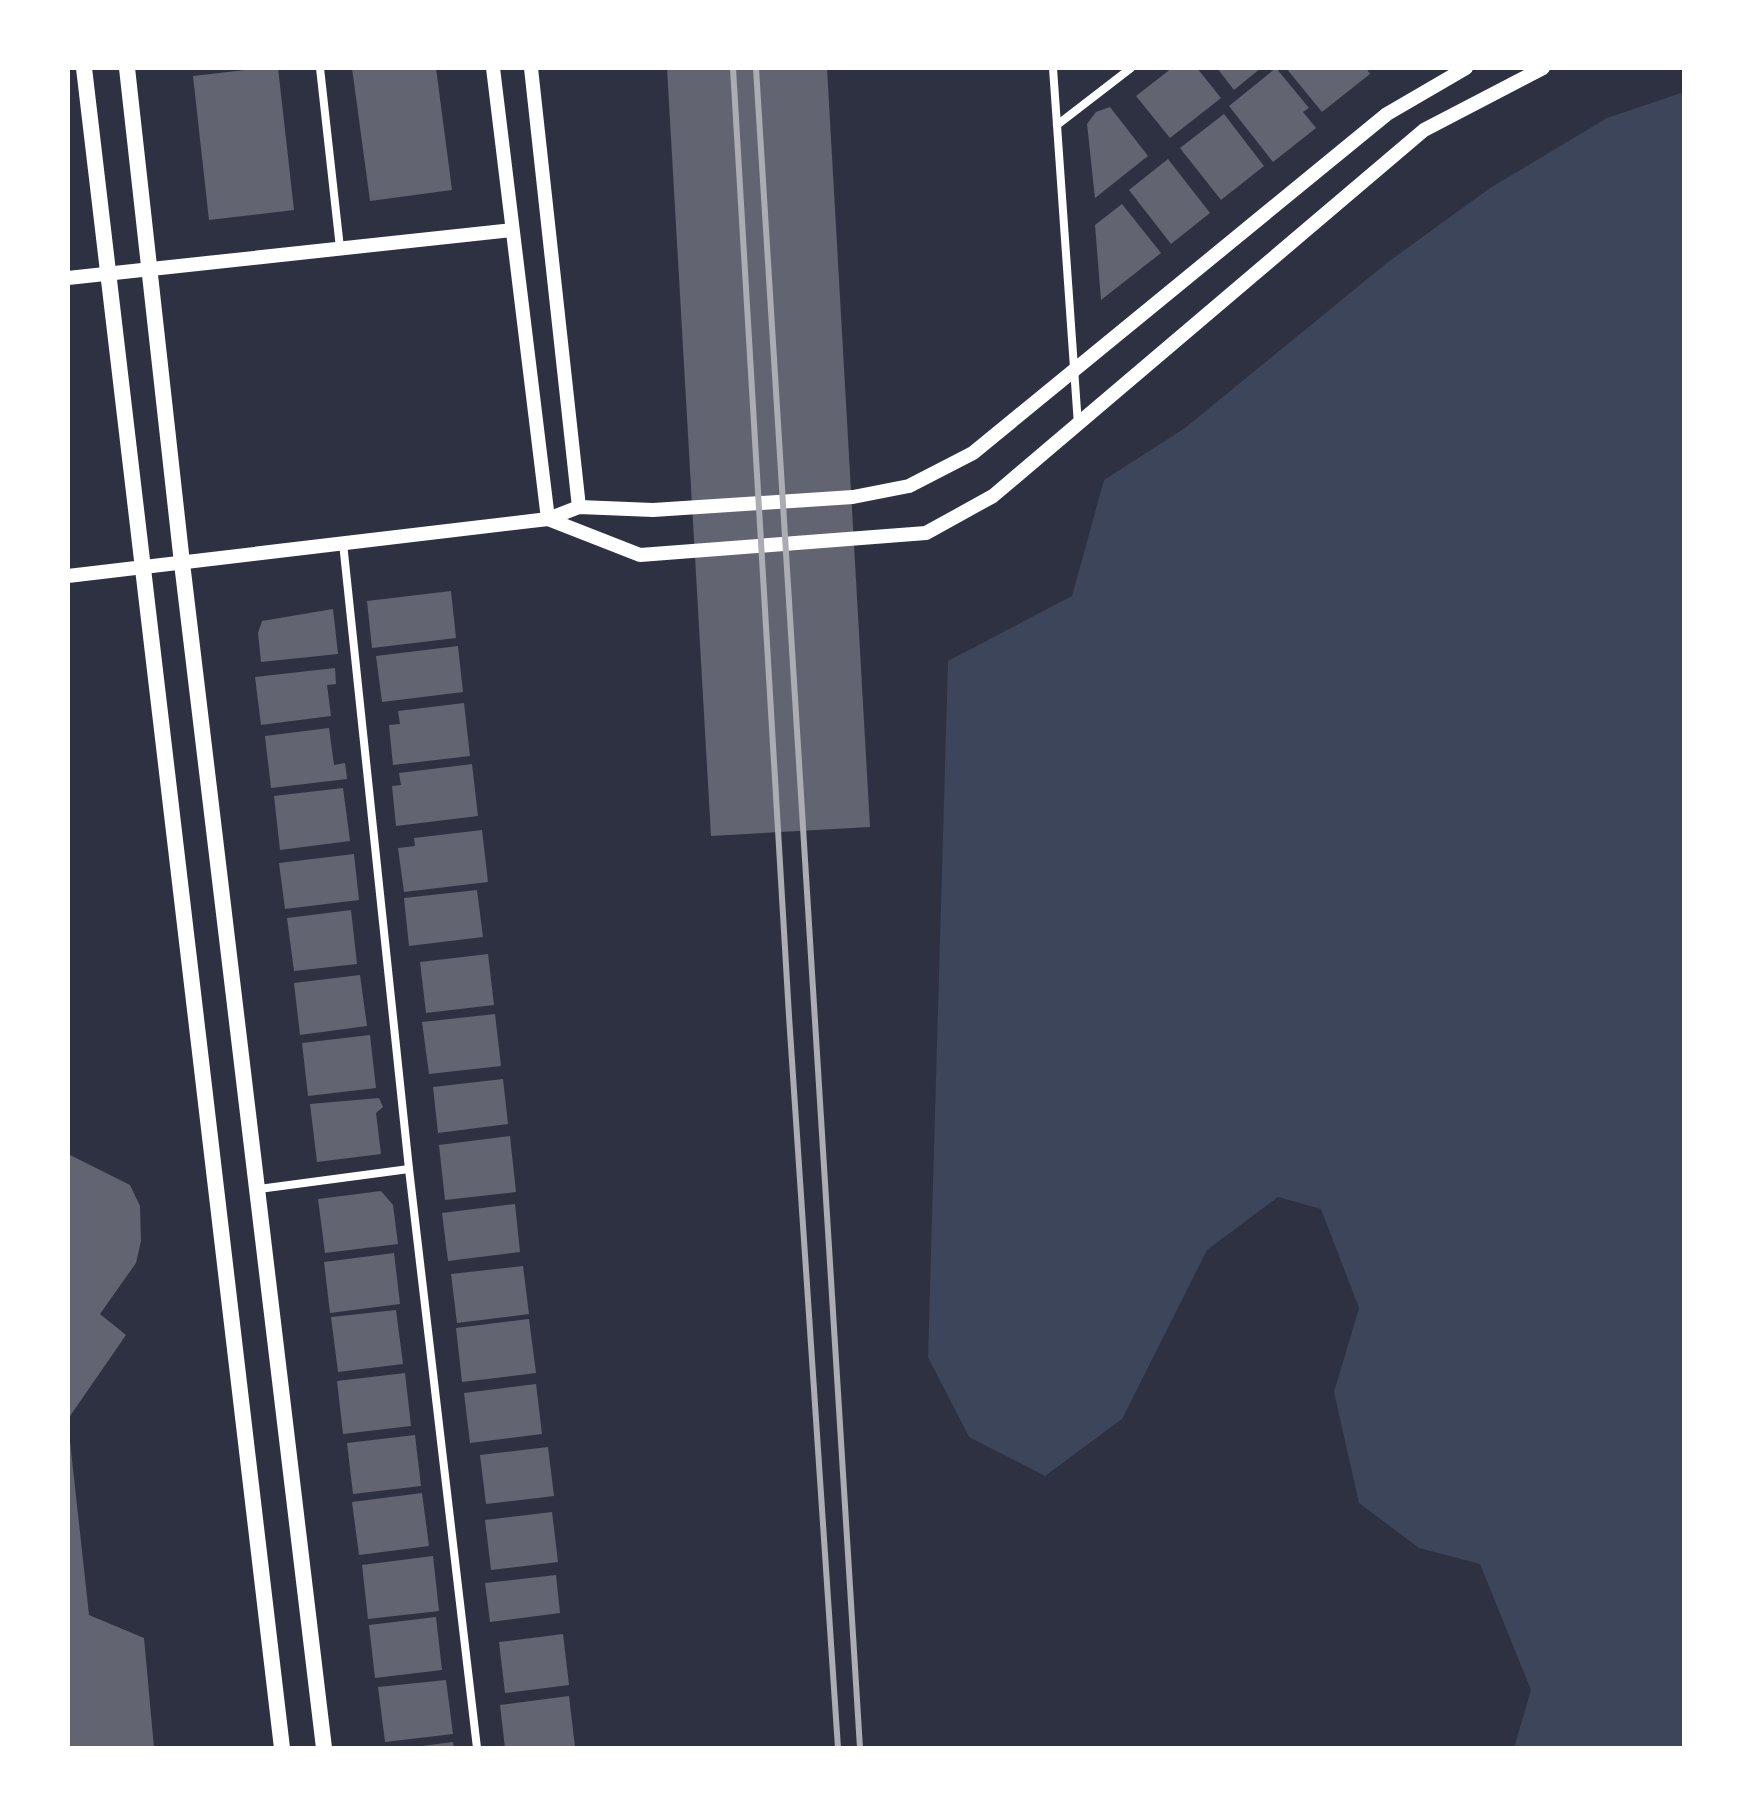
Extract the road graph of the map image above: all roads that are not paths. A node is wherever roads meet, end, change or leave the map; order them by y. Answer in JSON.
{"nodes":[{"id":1,"x":84,"y":68,"type":"edge"},
{"id":2,"x":127,"y":68,"type":"edge"},
{"id":3,"x":320,"y":68,"type":"edge"},
{"id":4,"x":493,"y":68,"type":"edge"},
{"id":5,"x":531,"y":68,"type":"edge"},
{"id":6,"x":1053,"y":68,"type":"edge"},
{"id":7,"x":1131,"y":68,"type":"edge"},
{"id":8,"x":1466,"y":68,"type":"edge"},
{"id":9,"x":1543,"y":68,"type":"edge"},
{"id":10,"x":1057,"y":125,"type":"junction"},
{"id":11,"x":512,"y":230,"type":"junction"},
{"id":12,"x":340,"y":248,"type":"junction"},
{"id":13,"x":150,"y":268,"type":"junction"},
{"id":14,"x":106,"y":273,"type":"junction"},
{"id":15,"x":68,"y":278,"type":"edge"},
{"id":16,"x":1073,"y":373,"type":"junction"},
{"id":17,"x":1078,"y":425,"type":"junction"},
{"id":18,"x":579,"y":507,"type":"junction"},
{"id":19,"x":548,"y":519,"type":"junction"},
{"id":20,"x":343,"y":542,"type":"junction"},
{"id":21,"x":182,"y":563,"type":"junction"},
{"id":22,"x":142,"y":568,"type":"junction"},
{"id":23,"x":68,"y":576,"type":"edge"},
{"id":24,"x":409,"y":1169,"type":"junction"},
{"id":25,"x":259,"y":1189,"type":"junction"},
{"id":26,"x":282,"y":1748,"type":"edge"},
{"id":27,"x":324,"y":1748,"type":"edge"},
{"id":28,"x":477,"y":1748,"type":"edge"}],
"edges":[{"from":1,"to":14,"type":"main road"},
{"from":2,"to":13,"type":"main road"},
{"from":3,"to":12,"type":"street"},
{"from":4,"to":11,"type":"street"},
{"from":5,"to":18,"type":"street"},
{"from":6,"to":10,"type":"street"},
{"from":7,"to":10,"type":"street"},
{"from":8,"to":16,"type":"street"},
{"from":9,"to":17,"type":"street"},
{"from":10,"to":16,"type":"street"},
{"from":11,"to":12,"type":"street"},
{"from":11,"to":19,"type":"street"},
{"from":12,"to":13,"type":"street"},
{"from":13,"to":14,"type":"street"},
{"from":13,"to":21,"type":"main road"},
{"from":14,"to":15,"type":"street"},
{"from":14,"to":22,"type":"main road"},
{"from":16,"to":17,"type":"street"},
{"from":16,"to":18,"type":"street"},
{"from":17,"to":19,"type":"street"},
{"from":18,"to":19,"type":"street"},
{"from":19,"to":20,"type":"street"},
{"from":20,"to":21,"type":"street"},
{"from":20,"to":24,"type":"street"},
{"from":21,"to":22,"type":"street"},
{"from":21,"to":25,"type":"main road"},
{"from":22,"to":23,"type":"street"},
{"from":22,"to":26,"type":"main road"},
{"from":24,"to":25,"type":"street"},
{"from":24,"to":28,"type":"street"},
{"from":25,"to":27,"type":"main road"}]}
